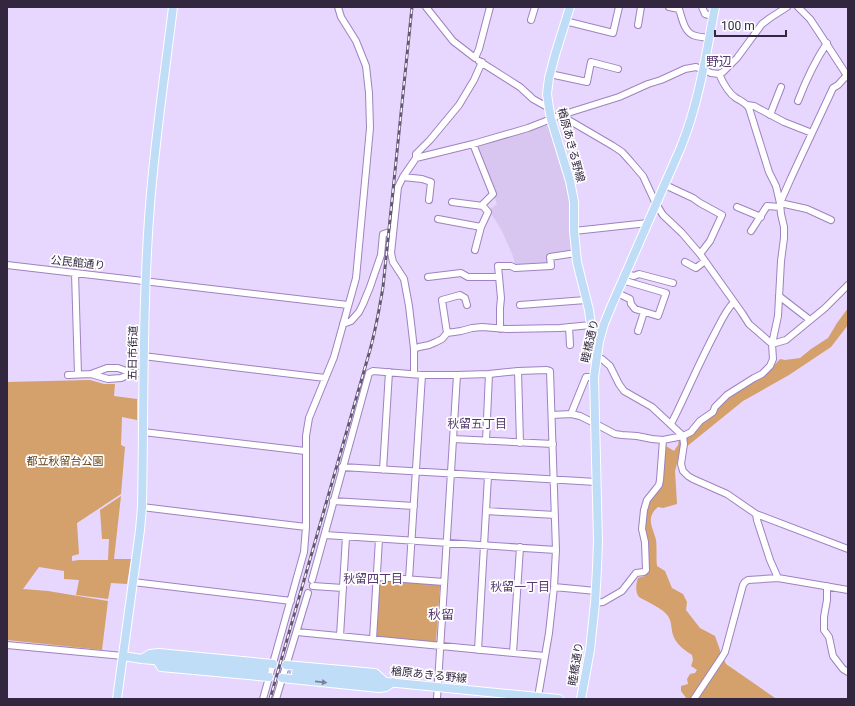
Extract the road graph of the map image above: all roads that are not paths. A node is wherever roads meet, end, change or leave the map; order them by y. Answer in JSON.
{"nodes":[{"id":1,"x":173,"y":7,"type":"edge"},
{"id":2,"x":338,"y":7,"type":"edge"},
{"id":3,"x":426,"y":7,"type":"edge"},
{"id":4,"x":490,"y":7,"type":"edge"},
{"id":5,"x":535,"y":7,"type":"edge"},
{"id":6,"x":570,"y":7,"type":"edge"},
{"id":7,"x":619,"y":7,"type":"edge"},
{"id":8,"x":641,"y":7,"type":"edge"},
{"id":9,"x":669,"y":7,"type":"edge"},
{"id":10,"x":702,"y":7,"type":"edge"},
{"id":11,"x":715,"y":7,"type":"edge"},
{"id":12,"x":787,"y":7,"type":"edge"},
{"id":13,"x":798,"y":7,"type":"edge"},
{"id":14,"x":713,"y":16,"type":"junction"},
{"id":15,"x":531,"y":20,"type":"dead end"},
{"id":16,"x":565,"y":21,"type":"junction"},
{"id":17,"x":638,"y":25,"type":"dead end"},
{"id":18,"x":613,"y":33,"type":"junction"},
{"id":19,"x":621,"y":34,"type":"dead end"},
{"id":20,"x":709,"y":38,"type":"junction"},
{"id":21,"x":827,"y":42,"type":"junction"},
{"id":22,"x":475,"y":58,"type":"junction"},
{"id":23,"x":482,"y":62,"type":"junction"},
{"id":24,"x":618,"y":69,"type":"dead end"},
{"id":25,"x":703,"y":70,"type":"junction"},
{"id":26,"x":550,"y":74,"type":"junction"},
{"id":27,"x":719,"y":74,"type":"junction"},
{"id":28,"x":848,"y":76,"type":"edge"},
{"id":29,"x":781,"y":87,"type":"dead end"},
{"id":30,"x":798,"y":100,"type":"dead end"},
{"id":31,"x":747,"y":105,"type":"junction"},
{"id":32,"x":549,"y":108,"type":"junction"},
{"id":33,"x":560,"y":115,"type":"junction"},
{"id":34,"x":770,"y":115,"type":"junction"},
{"id":35,"x":551,"y":119,"type":"junction"},
{"id":36,"x":812,"y":133,"type":"junction"},
{"id":37,"x":473,"y":144,"type":"junction"},
{"id":38,"x":416,"y":158,"type":"junction"},
{"id":39,"x":403,"y":177,"type":"junction"},
{"id":40,"x":665,"y":185,"type":"junction"},
{"id":41,"x":429,"y":200,"type":"dead end"},
{"id":42,"x":452,"y":202,"type":"dead end"},
{"id":43,"x":656,"y":204,"type":"junction"},
{"id":44,"x":780,"y":205,"type":"junction"},
{"id":45,"x":483,"y":206,"type":"junction"},
{"id":46,"x":737,"y":207,"type":"dead end"},
{"id":47,"x":761,"y":217,"type":"junction"},
{"id":48,"x":438,"y":219,"type":"dead end"},
{"id":49,"x":831,"y":220,"type":"dead end"},
{"id":50,"x":648,"y":223,"type":"junction"},
{"id":51,"x":481,"y":227,"type":"junction"},
{"id":52,"x":393,"y":231,"type":"junction"},
{"id":53,"x":574,"y":231,"type":"junction"},
{"id":54,"x":752,"y":232,"type":"dead end"},
{"id":55,"x":475,"y":250,"type":"dead end"},
{"id":56,"x":576,"y":252,"type":"junction"},
{"id":57,"x":700,"y":254,"type":"junction"},
{"id":58,"x":704,"y":261,"type":"junction"},
{"id":59,"x":684,"y":262,"type":"dead end"},
{"id":60,"x":7,"y":265,"type":"edge"},
{"id":61,"x":75,"y":272,"type":"junction"},
{"id":62,"x":428,"y":277,"type":"dead end"},
{"id":63,"x":500,"y":277,"type":"junction"},
{"id":64,"x":624,"y":277,"type":"junction"},
{"id":65,"x":146,"y":281,"type":"junction"},
{"id":66,"x":673,"y":283,"type":"dead end"},
{"id":67,"x":848,"y":285,"type":"edge"},
{"id":68,"x":617,"y":293,"type":"junction"},
{"id":69,"x":779,"y":296,"type":"junction"},
{"id":70,"x":586,"y":300,"type":"junction"},
{"id":71,"x":734,"y":302,"type":"junction"},
{"id":72,"x":348,"y":305,"type":"junction"},
{"id":73,"x":467,"y":305,"type":"dead end"},
{"id":74,"x":520,"y":305,"type":"dead end"},
{"id":75,"x":644,"y":312,"type":"junction"},
{"id":76,"x":810,"y":320,"type":"junction"},
{"id":77,"x":343,"y":324,"type":"junction"},
{"id":78,"x":591,"y":325,"type":"junction"},
{"id":79,"x":568,"y":327,"type":"junction"},
{"id":80,"x":500,"y":329,"type":"junction"},
{"id":81,"x":638,"y":332,"type":"dead end"},
{"id":82,"x":447,"y":333,"type":"junction"},
{"id":83,"x":601,"y":334,"type":"junction"},
{"id":84,"x":772,"y":344,"type":"junction"},
{"id":85,"x":570,"y":345,"type":"dead end"},
{"id":86,"x":414,"y":349,"type":"junction"},
{"id":87,"x":143,"y":356,"type":"junction"},
{"id":88,"x":596,"y":358,"type":"junction"},
{"id":89,"x":107,"y":368,"type":"junction"},
{"id":90,"x":122,"y":369,"type":"junction"},
{"id":91,"x":518,"y":371,"type":"junction"},
{"id":92,"x":389,"y":372,"type":"junction"},
{"id":93,"x":132,"y":373,"type":"junction"},
{"id":94,"x":143,"y":373,"type":"junction"},
{"id":95,"x":78,"y":374,"type":"junction"},
{"id":96,"x":91,"y":374,"type":"junction"},
{"id":97,"x":414,"y":374,"type":"junction"},
{"id":98,"x":489,"y":374,"type":"junction"},
{"id":99,"x":68,"y":375,"type":"dead end"},
{"id":100,"x":422,"y":375,"type":"junction"},
{"id":101,"x":457,"y":375,"type":"junction"},
{"id":102,"x":594,"y":377,"type":"junction"},
{"id":103,"x":121,"y":378,"type":"junction"},
{"id":104,"x":325,"y":378,"type":"junction"},
{"id":105,"x":108,"y":379,"type":"junction"},
{"id":106,"x":571,"y":414,"type":"junction"},
{"id":107,"x":552,"y":415,"type":"junction"},
{"id":108,"x":594,"y":423,"type":"junction"},
{"id":109,"x":671,"y":424,"type":"junction"},
{"id":110,"x":143,"y":432,"type":"junction"},
{"id":111,"x":682,"y":436,"type":"junction"},
{"id":112,"x":453,"y":439,"type":"junction"},
{"id":113,"x":663,"y":440,"type":"junction"},
{"id":114,"x":486,"y":441,"type":"junction"},
{"id":115,"x":520,"y":443,"type":"junction"},
{"id":116,"x":553,"y":444,"type":"junction"},
{"id":117,"x":306,"y":451,"type":"junction"},
{"id":118,"x":342,"y":467,"type":"junction"},
{"id":119,"x":383,"y":470,"type":"junction"},
{"id":120,"x":416,"y":472,"type":"junction"},
{"id":121,"x":451,"y":474,"type":"junction"},
{"id":122,"x":488,"y":476,"type":"junction"},
{"id":123,"x":554,"y":480,"type":"junction"},
{"id":124,"x":596,"y":482,"type":"junction"},
{"id":125,"x":334,"y":501,"type":"junction"},
{"id":126,"x":414,"y":506,"type":"junction"},
{"id":127,"x":142,"y":507,"type":"junction"},
{"id":128,"x":486,"y":511,"type":"junction"},
{"id":129,"x":756,"y":514,"type":"junction"},
{"id":130,"x":555,"y":515,"type":"junction"},
{"id":131,"x":306,"y":527,"type":"junction"},
{"id":132,"x":325,"y":535,"type":"junction"},
{"id":133,"x":346,"y":537,"type":"junction"},
{"id":134,"x":379,"y":539,"type":"junction"},
{"id":135,"x":412,"y":541,"type":"junction"},
{"id":136,"x":446,"y":543,"type":"junction"},
{"id":137,"x":484,"y":545,"type":"junction"},
{"id":138,"x":520,"y":547,"type":"junction"},
{"id":139,"x":848,"y":549,"type":"edge"},
{"id":140,"x":556,"y":550,"type":"junction"},
{"id":141,"x":377,"y":577,"type":"junction"},
{"id":142,"x":778,"y":578,"type":"junction"},
{"id":143,"x":409,"y":579,"type":"junction"},
{"id":144,"x":133,"y":582,"type":"junction"},
{"id":145,"x":444,"y":582,"type":"junction"},
{"id":146,"x":827,"y":586,"type":"junction"},
{"id":147,"x":554,"y":587,"type":"junction"},
{"id":148,"x":343,"y":588,"type":"junction"},
{"id":149,"x":848,"y":590,"type":"edge"},
{"id":150,"x":596,"y":591,"type":"junction"},
{"id":151,"x":308,"y":592,"type":"dead end"},
{"id":152,"x":290,"y":601,"type":"junction"},
{"id":153,"x":595,"y":604,"type":"junction"},
{"id":154,"x":297,"y":632,"type":"junction"},
{"id":155,"x":340,"y":636,"type":"junction"},
{"id":156,"x":373,"y":639,"type":"junction"},
{"id":157,"x":7,"y":645,"type":"edge"},
{"id":158,"x":440,"y":646,"type":"junction"},
{"id":159,"x":478,"y":650,"type":"junction"},
{"id":160,"x":513,"y":653,"type":"junction"},
{"id":161,"x":122,"y":656,"type":"junction"},
{"id":162,"x":545,"y":656,"type":"junction"},
{"id":163,"x":142,"y":659,"type":"junction"},
{"id":164,"x":273,"y":664,"type":"junction"},
{"id":165,"x":286,"y":665,"type":"junction"},
{"id":166,"x":848,"y":672,"type":"edge"},
{"id":167,"x":267,"y":673,"type":"junction"},
{"id":168,"x":296,"y":673,"type":"tunnel mouth"},
{"id":169,"x":282,"y":678,"type":"junction"},
{"id":170,"x":388,"y":682,"type":"junction"},
{"id":171,"x":438,"y":687,"type":"junction"},
{"id":172,"x":538,"y":697,"type":"junction"},
{"id":173,"x":547,"y":698,"type":"edge"},
{"id":174,"x":117,"y":699,"type":"edge"},
{"id":175,"x":263,"y":699,"type":"edge"},
{"id":176,"x":276,"y":699,"type":"edge"},
{"id":177,"x":437,"y":699,"type":"edge"},
{"id":178,"x":559,"y":699,"type":"edge"},
{"id":179,"x":581,"y":699,"type":"edge"},
{"id":180,"x":694,"y":699,"type":"edge"}],
"edges":[{"from":1,"to":65,"type":"main road","name":"五日市街道"},
{"from":2,"to":72,"type":"street"},
{"from":3,"to":22,"type":"street"},
{"from":4,"to":22,"type":"street"},
{"from":5,"to":15,"type":"street"},
{"from":6,"to":16,"type":"main road","name":"楢原あきる野線"},
{"from":7,"to":18,"type":"street"},
{"from":8,"to":17,"type":"street"},
{"from":9,"to":20,"type":"street"},
{"from":10,"to":14,"type":"street"},
{"from":11,"to":14,"type":"main road","name":"睦橋通り"},
{"from":12,"to":27,"type":"street"},
{"from":13,"to":21,"type":"street"},
{"from":14,"to":20,"type":"main road","name":"睦橋通り"},
{"from":16,"to":18,"type":"street"},
{"from":16,"to":26,"type":"main road","name":"楢原あきる野線"},
{"from":18,"to":19,"type":"street"},
{"from":20,"to":25,"type":"main road","name":"睦橋通り"},
{"from":21,"to":28,"type":"street"},
{"from":21,"to":30,"type":"street"},
{"from":22,"to":23,"type":"street"},
{"from":23,"to":32,"type":"street"},
{"from":23,"to":38,"type":"street"},
{"from":24,"to":26,"type":"street"},
{"from":25,"to":27,"type":"street"},
{"from":25,"to":33,"type":"street"},
{"from":25,"to":40,"type":"main road","name":"睦橋通り"},
{"from":26,"to":32,"type":"main road","name":"楢原あきる野線"},
{"from":27,"to":31,"type":"street"},
{"from":28,"to":36,"type":"street"},
{"from":29,"to":34,"type":"street"},
{"from":31,"to":34,"type":"street"},
{"from":31,"to":44,"type":"street"},
{"from":32,"to":35,"type":"main road","name":"楢原あきる野線"},
{"from":33,"to":35,"type":"street"},
{"from":33,"to":43,"type":"street"},
{"from":34,"to":36,"type":"street"},
{"from":35,"to":37,"type":"street"},
{"from":35,"to":53,"type":"main road","name":"楢原あきる野線"},
{"from":36,"to":44,"type":"street"},
{"from":37,"to":38,"type":"street"},
{"from":37,"to":45,"type":"street"},
{"from":38,"to":39,"type":"street"},
{"from":39,"to":41,"type":"street"},
{"from":39,"to":52,"type":"street"},
{"from":40,"to":43,"type":"main road","name":"睦橋通り"},
{"from":40,"to":57,"type":"street"},
{"from":42,"to":45,"type":"street"},
{"from":43,"to":50,"type":"main road","name":"睦橋通り"},
{"from":43,"to":57,"type":"street"},
{"from":44,"to":47,"type":"street"},
{"from":44,"to":49,"type":"street"},
{"from":44,"to":69,"type":"street"},
{"from":45,"to":51,"type":"street"},
{"from":46,"to":47,"type":"street"},
{"from":47,"to":54,"type":"street"},
{"from":48,"to":51,"type":"street"},
{"from":50,"to":53,"type":"street"},
{"from":50,"to":64,"type":"main road","name":"睦橋通り"},
{"from":51,"to":55,"type":"street"},
{"from":52,"to":77,"type":"street"},
{"from":52,"to":86,"type":"street"},
{"from":53,"to":56,"type":"main road","name":"楢原あきる野線"},
{"from":56,"to":63,"type":"street"},
{"from":56,"to":70,"type":"main road","name":"楢原あきる野線"},
{"from":57,"to":58,"type":"street"},
{"from":58,"to":59,"type":"street"},
{"from":58,"to":71,"type":"street"},
{"from":60,"to":61,"type":"street","name":"公民館通り"},
{"from":61,"to":65,"type":"street","name":"公民館通り"},
{"from":61,"to":95,"type":"street"},
{"from":62,"to":63,"type":"street"},
{"from":63,"to":80,"type":"street"},
{"from":64,"to":66,"type":"street"},
{"from":64,"to":68,"type":"main road","name":"睦橋通り"},
{"from":64,"to":75,"type":"street"},
{"from":65,"to":72,"type":"street","name":"公民館通り"},
{"from":65,"to":87,"type":"main road","name":"五日市街道"},
{"from":67,"to":76,"type":"street"},
{"from":68,"to":75,"type":"street"},
{"from":68,"to":83,"type":"main road","name":"睦橋通り"},
{"from":69,"to":76,"type":"street"},
{"from":69,"to":84,"type":"street"},
{"from":70,"to":74,"type":"street"},
{"from":70,"to":78,"type":"main road","name":"楢原あきる野線"},
{"from":71,"to":84,"type":"street"},
{"from":71,"to":109,"type":"street"},
{"from":72,"to":77,"type":"street"},
{"from":73,"to":82,"type":"street"},
{"from":75,"to":81,"type":"street"},
{"from":76,"to":84,"type":"street"},
{"from":77,"to":104,"type":"street"},
{"from":78,"to":79,"type":"street"},
{"from":78,"to":83,"type":"main road"},
{"from":79,"to":80,"type":"street"},
{"from":79,"to":85,"type":"street"},
{"from":80,"to":82,"type":"street"},
{"from":82,"to":86,"type":"street"},
{"from":83,"to":88,"type":"main road","name":"睦橋通り"},
{"from":84,"to":111,"type":"street"},
{"from":86,"to":97,"type":"street"},
{"from":87,"to":94,"type":"main road","name":"五日市街道"},
{"from":87,"to":104,"type":"street"},
{"from":88,"to":102,"type":"main road","name":"睦橋通り"},
{"from":88,"to":109,"type":"street"},
{"from":89,"to":90,"type":"street"},
{"from":89,"to":96,"type":"street"},
{"from":89,"to":105,"type":"street"},
{"from":90,"to":93,"type":"street"},
{"from":90,"to":103,"type":"street"},
{"from":91,"to":98,"type":"street"},
{"from":91,"to":107,"type":"street"},
{"from":91,"to":115,"type":"street"},
{"from":92,"to":97,"type":"street"},
{"from":92,"to":118,"type":"street"},
{"from":92,"to":119,"type":"street"},
{"from":93,"to":94,"type":"street"},
{"from":93,"to":103,"type":"street"},
{"from":94,"to":110,"type":"main road","name":"五日市街道"},
{"from":95,"to":96,"type":"street"},
{"from":95,"to":99,"type":"street"},
{"from":96,"to":105,"type":"street"},
{"from":97,"to":100,"type":"street"},
{"from":98,"to":101,"type":"street"},
{"from":98,"to":114,"type":"street"},
{"from":100,"to":101,"type":"street"},
{"from":100,"to":120,"type":"street"},
{"from":101,"to":112,"type":"street"},
{"from":102,"to":106,"type":"street"},
{"from":102,"to":108,"type":"main road","name":"睦橋通り"},
{"from":103,"to":105,"type":"street"},
{"from":104,"to":117,"type":"street"},
{"from":106,"to":107,"type":"street"},
{"from":106,"to":108,"type":"street"},
{"from":107,"to":116,"type":"street"},
{"from":108,"to":113,"type":"street"},
{"from":108,"to":124,"type":"main road","name":"睦橋通り"},
{"from":109,"to":111,"type":"street"},
{"from":110,"to":117,"type":"street"},
{"from":110,"to":127,"type":"main road","name":"五日市街道"},
{"from":111,"to":113,"type":"street"},
{"from":111,"to":129,"type":"street"},
{"from":112,"to":114,"type":"street"},
{"from":112,"to":121,"type":"street"},
{"from":113,"to":153,"type":"street"},
{"from":114,"to":115,"type":"street"},
{"from":115,"to":116,"type":"street"},
{"from":116,"to":123,"type":"street"},
{"from":117,"to":131,"type":"street"},
{"from":118,"to":119,"type":"street"},
{"from":118,"to":125,"type":"street"},
{"from":119,"to":120,"type":"street"},
{"from":120,"to":121,"type":"street"},
{"from":120,"to":126,"type":"street"},
{"from":121,"to":122,"type":"street"},
{"from":121,"to":136,"type":"street"},
{"from":122,"to":123,"type":"street"},
{"from":122,"to":128,"type":"street"},
{"from":123,"to":124,"type":"street"},
{"from":123,"to":130,"type":"street"},
{"from":124,"to":150,"type":"main road","name":"睦橋通り"},
{"from":125,"to":126,"type":"street"},
{"from":125,"to":132,"type":"street"},
{"from":126,"to":135,"type":"street"},
{"from":127,"to":131,"type":"street"},
{"from":127,"to":144,"type":"main road","name":"五日市街道"},
{"from":128,"to":130,"type":"street"},
{"from":128,"to":137,"type":"street"},
{"from":129,"to":139,"type":"street"},
{"from":129,"to":142,"type":"street"},
{"from":130,"to":140,"type":"street"},
{"from":131,"to":152,"type":"street"},
{"from":132,"to":133,"type":"street"},
{"from":132,"to":148,"type":"street"},
{"from":133,"to":134,"type":"street"},
{"from":133,"to":148,"type":"street"},
{"from":134,"to":135,"type":"street"},
{"from":134,"to":141,"type":"street"},
{"from":135,"to":136,"type":"street"},
{"from":135,"to":143,"type":"street"},
{"from":136,"to":137,"type":"street"},
{"from":136,"to":145,"type":"street"},
{"from":137,"to":138,"type":"street"},
{"from":137,"to":159,"type":"street"},
{"from":138,"to":140,"type":"street"},
{"from":138,"to":160,"type":"street"},
{"from":140,"to":147,"type":"street"},
{"from":141,"to":143,"type":"street"},
{"from":141,"to":156,"type":"street"},
{"from":142,"to":146,"type":"street"},
{"from":142,"to":180,"type":"street"},
{"from":143,"to":145,"type":"street"},
{"from":144,"to":152,"type":"street"},
{"from":144,"to":161,"type":"main road","name":"五日市街道"},
{"from":145,"to":158,"type":"street"},
{"from":146,"to":149,"type":"street"},
{"from":146,"to":166,"type":"street"},
{"from":147,"to":150,"type":"street"},
{"from":147,"to":162,"type":"street"},
{"from":148,"to":155,"type":"street"},
{"from":150,"to":153,"type":"main road","name":"睦橋通り"},
{"from":151,"to":154,"type":"street"},
{"from":152,"to":164,"type":"street"},
{"from":153,"to":179,"type":"main road","name":"睦橋通り"},
{"from":154,"to":155,"type":"street"},
{"from":154,"to":165,"type":"street"},
{"from":155,"to":156,"type":"street"},
{"from":156,"to":158,"type":"street"},
{"from":157,"to":161,"type":"street"},
{"from":158,"to":159,"type":"street"},
{"from":158,"to":171,"type":"street"},
{"from":159,"to":160,"type":"street"},
{"from":160,"to":162,"type":"street"},
{"from":161,"to":163,"type":"main road"},
{"from":161,"to":174,"type":"main road","name":"五日市街道"},
{"from":162,"to":172,"type":"street"},
{"from":163,"to":164,"type":"main road"},
{"from":163,"to":167,"type":"main road"},
{"from":164,"to":167,"type":"street"},
{"from":165,"to":169,"type":"street"},
{"from":165,"to":170,"type":"main road"},
{"from":167,"to":175,"type":"street"},
{"from":168,"to":170,"type":"main road","name":"楢原あきる野線"},
{"from":169,"to":170,"type":"main road","one_way":true},
{"from":169,"to":176,"type":"street"},
{"from":170,"to":171,"type":"main road","name":"楢原あきる野線"},
{"from":171,"to":172,"type":"main road","name":"楢原あきる野線"},
{"from":171,"to":177,"type":"street"},
{"from":172,"to":173,"type":"main road","name":"楢原あきる野線"},
{"from":173,"to":178,"type":"main road","name":"楢原あきる野線"}]}
